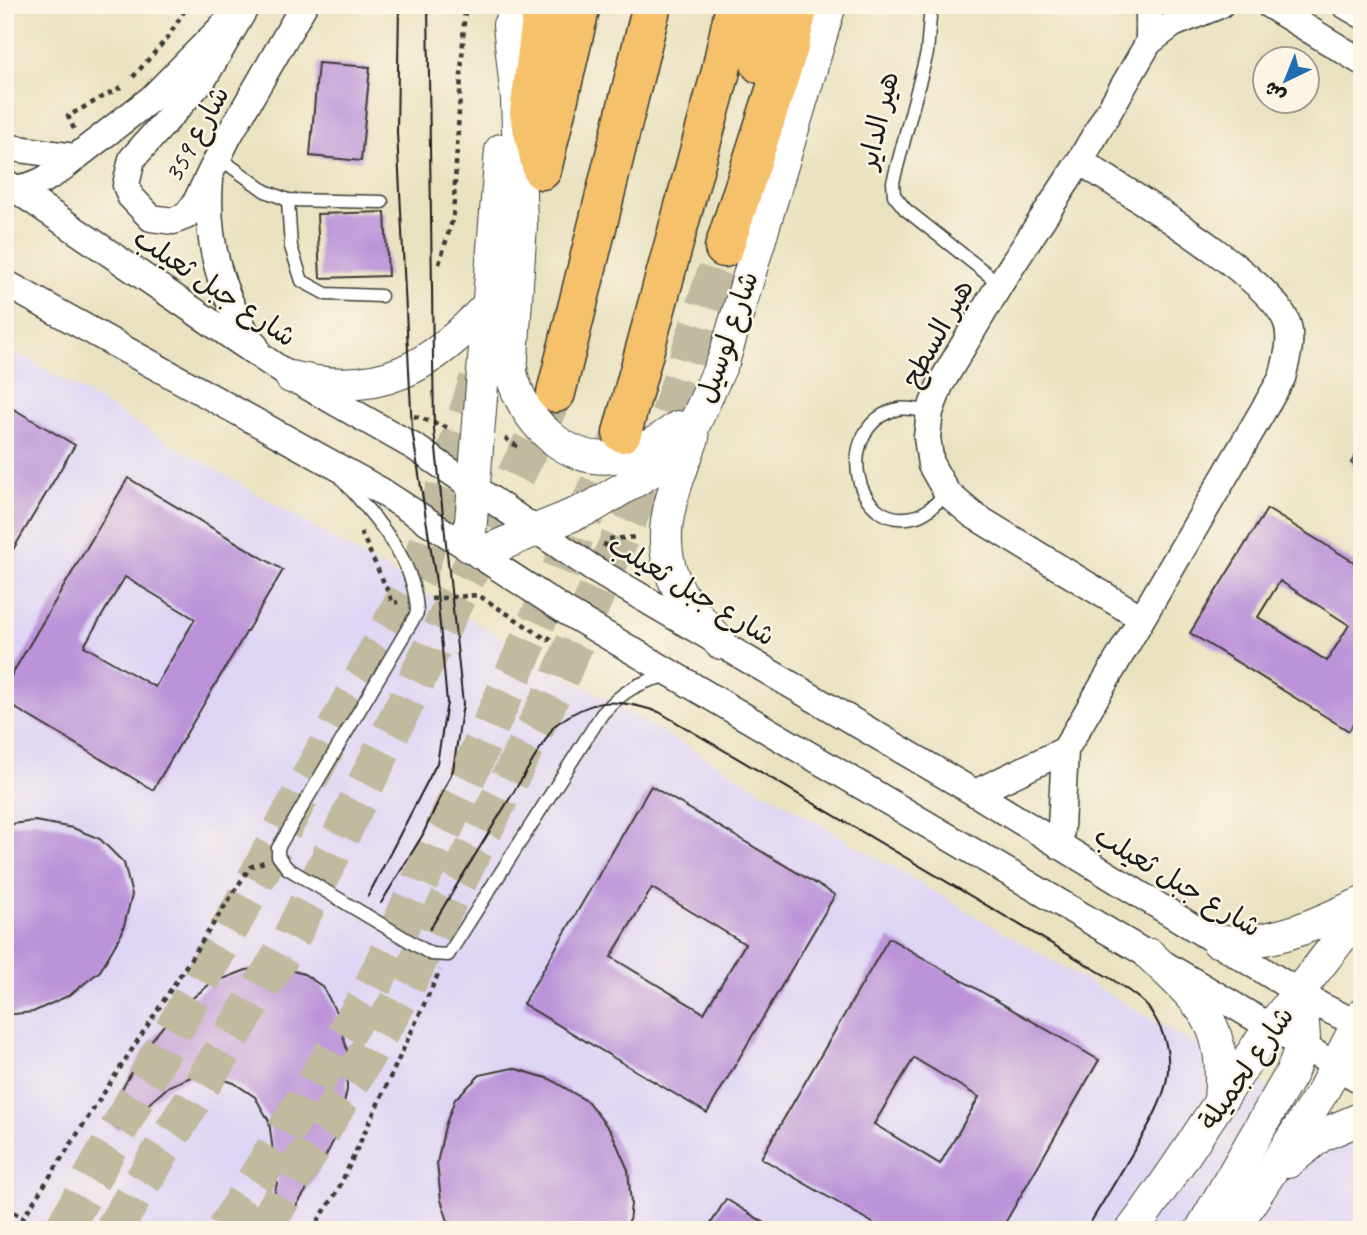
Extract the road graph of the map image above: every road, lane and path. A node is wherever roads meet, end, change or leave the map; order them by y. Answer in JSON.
{"nodes":[{"id":1,"x":188,"y":5,"type":"edge"},
{"id":2,"x":245,"y":5,"type":"edge"},
{"id":3,"x":304,"y":5,"type":"edge"},
{"id":4,"x":465,"y":5,"type":"edge"},
{"id":5,"x":543,"y":5,"type":"edge"},
{"id":6,"x":581,"y":5,"type":"edge"},
{"id":7,"x":652,"y":5,"type":"edge"},
{"id":8,"x":735,"y":5,"type":"edge"},
{"id":9,"x":771,"y":5,"type":"edge"},
{"id":10,"x":799,"y":5,"type":"edge"},
{"id":11,"x":830,"y":5,"type":"edge"},
{"id":12,"x":931,"y":5,"type":"edge"},
{"id":13,"x":1149,"y":5,"type":"edge"},
{"id":14,"x":1220,"y":5,"type":"edge"},
{"id":15,"x":1269,"y":5,"type":"edge"},
{"id":16,"x":1345,"y":5,"type":"edge"},
{"id":17,"x":510,"y":15,"type":"edge"},
{"id":18,"x":1362,"y":15,"type":"edge"},
{"id":19,"x":1149,"y":42,"type":"junction"},
{"id":20,"x":1362,"y":62,"type":"edge"},
{"id":21,"x":5,"y":147,"type":"edge"},
{"id":22,"x":80,"y":155,"type":"junction"},
{"id":23,"x":1080,"y":161,"type":"junction"},
{"id":24,"x":214,"y":163,"type":"junction"},
{"id":25,"x":9,"y":186,"type":"edge"},
{"id":26,"x":288,"y":200,"type":"junction"},
{"id":27,"x":382,"y":202,"type":"dead end"},
{"id":28,"x":439,"y":264,"type":"dead end"},
{"id":29,"x":5,"y":270,"type":"edge"},
{"id":30,"x":5,"y":283,"type":"edge"},
{"id":31,"x":1000,"y":284,"type":"junction"},
{"id":32,"x":381,"y":296,"type":"dead end"},
{"id":33,"x":490,"y":303,"type":"junction"},
{"id":34,"x":263,"y":357,"type":"junction"},
{"id":35,"x":149,"y":363,"type":"junction"},
{"id":36,"x":291,"y":377,"type":"junction"},
{"id":37,"x":556,"y":393,"type":"tunnel mouth"},
{"id":38,"x":704,"y":407,"type":"junction"},
{"id":39,"x":930,"y":412,"type":"junction"},
{"id":40,"x":411,"y":414,"type":"dead end"},
{"id":41,"x":478,"y":431,"type":"junction"},
{"id":42,"x":622,"y":433,"type":"tunnel mouth"},
{"id":43,"x":531,"y":455,"type":"dead end"},
{"id":44,"x":329,"y":462,"type":"junction"},
{"id":45,"x":474,"y":486,"type":"junction"},
{"id":46,"x":947,"y":493,"type":"junction"},
{"id":47,"x":592,"y":507,"type":"junction"},
{"id":48,"x":369,"y":512,"type":"junction"},
{"id":49,"x":535,"y":529,"type":"junction"},
{"id":50,"x":664,"y":534,"type":"junction"},
{"id":51,"x":608,"y":539,"type":"junction"},
{"id":52,"x":475,"y":549,"type":"junction"},
{"id":53,"x":592,"y":568,"type":"junction"},
{"id":54,"x":416,"y":600,"type":"junction"},
{"id":55,"x":567,"y":612,"type":"junction"},
{"id":56,"x":1140,"y":617,"type":"junction"},
{"id":57,"x":720,"y":643,"type":"junction"},
{"id":58,"x":675,"y":675,"type":"junction"},
{"id":59,"x":1065,"y":750,"type":"junction"},
{"id":60,"x":975,"y":793,"type":"junction"},
{"id":61,"x":1060,"y":846,"type":"junction"},
{"id":62,"x":278,"y":856,"type":"junction"},
{"id":63,"x":1362,"y":903,"type":"edge"},
{"id":64,"x":1362,"y":909,"type":"edge"},
{"id":65,"x":1217,"y":941,"type":"junction"},
{"id":66,"x":448,"y":954,"type":"junction"},
{"id":67,"x":1150,"y":955,"type":"junction"},
{"id":68,"x":1311,"y":999,"type":"junction"},
{"id":69,"x":1360,"y":1021,"type":"edge"},
{"id":70,"x":1271,"y":1028,"type":"junction"},
{"id":71,"x":1303,"y":1046,"type":"junction"},
{"id":72,"x":1349,"y":1074,"type":"edge"},
{"id":73,"x":1220,"y":1101,"type":"junction"},
{"id":74,"x":1362,"y":1118,"type":"edge"},
{"id":75,"x":1270,"y":1176,"type":"junction"},
{"id":76,"x":1163,"y":1190,"type":"junction"},
{"id":77,"x":5,"y":1207,"type":"edge"},
{"id":78,"x":23,"y":1218,"type":"junction"},
{"id":79,"x":17,"y":1230,"type":"edge"},
{"id":80,"x":42,"y":1230,"type":"edge"},
{"id":81,"x":312,"y":1230,"type":"edge"},
{"id":82,"x":1132,"y":1230,"type":"edge"},
{"id":83,"x":1149,"y":1230,"type":"edge"},
{"id":84,"x":1201,"y":1230,"type":"edge"},
{"id":85,"x":1233,"y":1230,"type":"edge"}],
"edges":[{"from":1,"to":22,"type":"path"},
{"from":2,"to":22,"type":"street"},
{"from":2,"to":24,"type":"street","name":"شارع 359"},
{"from":3,"to":24,"type":"street","name":"شارع 359"},
{"from":4,"to":28,"type":"path"},
{"from":5,"to":6,"type":"highway"},
{"from":7,"to":37,"type":"highway"},
{"from":8,"to":42,"type":"highway"},
{"from":9,"to":10,"type":"highway"},
{"from":11,"to":38,"type":"street","name":"شارع لوسيل"},
{"from":12,"to":31,"type":"lane","name":"هير الداير"},
{"from":13,"to":19,"type":"street"},
{"from":14,"to":19,"type":"street"},
{"from":15,"to":20,"type":"street"},
{"from":16,"to":18,"type":"street"},
{"from":17,"to":33,"type":"street"},
{"from":17,"to":38,"type":"street"},
{"from":19,"to":23,"type":"street","name":"هير السطح"},
{"from":21,"to":22,"type":"street"},
{"from":22,"to":25,"type":"street"},
{"from":23,"to":31,"type":"street","name":"هير السطح"},
{"from":23,"to":56,"type":"street"},
{"from":24,"to":26,"type":"lane"},
{"from":24,"to":34,"type":"street"},
{"from":25,"to":34,"type":"street","name":"شارع جبل ثعيلب"},
{"from":26,"to":27,"type":"lane"},
{"from":26,"to":32,"type":"lane"},
{"from":29,"to":35,"type":"street"},
{"from":30,"to":35,"type":"street"},
{"from":31,"to":39,"type":"street","name":"هير السطح"},
{"from":33,"to":36,"type":"street"},
{"from":33,"to":41,"type":"street"},
{"from":34,"to":36,"type":"street","name":"شارع جبل ثعيلب"},
{"from":35,"to":44,"type":"street"},
{"from":36,"to":45,"type":"street","name":"شارع جبل ثعيلب"},
{"from":38,"to":47,"type":"street","name":"شارع لوسيل"},
{"from":38,"to":50,"type":"street"},
{"from":39,"to":46,"type":"street","name":"هير السطح"},
{"from":39,"to":46,"type":"lane"},
{"from":40,"to":41,"type":"path"},
{"from":41,"to":43,"type":"path"},
{"from":41,"to":45,"type":"street"},
{"from":44,"to":48,"type":"lane"},
{"from":44,"to":52,"type":"street"},
{"from":45,"to":49,"type":"street","name":"شارع جبل ثعيلب"},
{"from":45,"to":52,"type":"street"},
{"from":46,"to":56,"type":"street","name":"هير السطح"},
{"from":47,"to":49,"type":"street","name":"شارع لوسيل"},
{"from":47,"to":51,"type":"path"},
{"from":48,"to":54,"type":"lane"},
{"from":48,"to":54,"type":"path"},
{"from":49,"to":52,"type":"street","name":"شارع لوسيل"},
{"from":49,"to":53,"type":"street","name":"شارع جبل ثعيلب"},
{"from":50,"to":51,"type":"path"},
{"from":50,"to":57,"type":"street"},
{"from":51,"to":53,"type":"path"},
{"from":52,"to":55,"type":"street"},
{"from":53,"to":57,"type":"street","name":"شارع جبل ثعيلب"},
{"from":54,"to":55,"type":"path"},
{"from":54,"to":62,"type":"lane"},
{"from":55,"to":58,"type":"street"},
{"from":56,"to":59,"type":"street"},
{"from":57,"to":60,"type":"street","name":"شارع جبل ثعيلب"},
{"from":58,"to":66,"type":"lane"},
{"from":58,"to":67,"type":"street"},
{"from":59,"to":60,"type":"street"},
{"from":59,"to":61,"type":"street"},
{"from":60,"to":61,"type":"street","name":"شارع جبل ثعيلب"},
{"from":61,"to":65,"type":"street","name":"شارع جبل ثعيلب"},
{"from":62,"to":66,"type":"lane"},
{"from":62,"to":78,"type":"path"},
{"from":63,"to":65,"type":"street"},
{"from":64,"to":68,"type":"street","name":"شارع لجميلة"},
{"from":65,"to":68,"type":"street","name":"شارع جبل ثعيلب"},
{"from":66,"to":81,"type":"path"},
{"from":67,"to":70,"type":"street"},
{"from":67,"to":73,"type":"street"},
{"from":68,"to":69,"type":"street","name":"شارع جبل ثعيلب"},
{"from":68,"to":70,"type":"street","name":"شارع لجميلة"},
{"from":68,"to":71,"type":"street"},
{"from":68,"to":72,"type":"street"},
{"from":69,"to":72,"type":"street"},
{"from":70,"to":71,"type":"street"},
{"from":70,"to":73,"type":"street","name":"شارع لجميلة"},
{"from":71,"to":72,"type":"street"},
{"from":71,"to":84,"type":"street"},
{"from":72,"to":75,"type":"street"},
{"from":73,"to":76,"type":"street","name":"شارع لجميلة"},
{"from":74,"to":75,"type":"street"},
{"from":75,"to":85,"type":"street"},
{"from":76,"to":82,"type":"street","name":"شارع لجميلة"},
{"from":76,"to":83,"type":"street"},
{"from":77,"to":78,"type":"path"},
{"from":78,"to":79,"type":"path"},
{"from":78,"to":80,"type":"path"}]}
